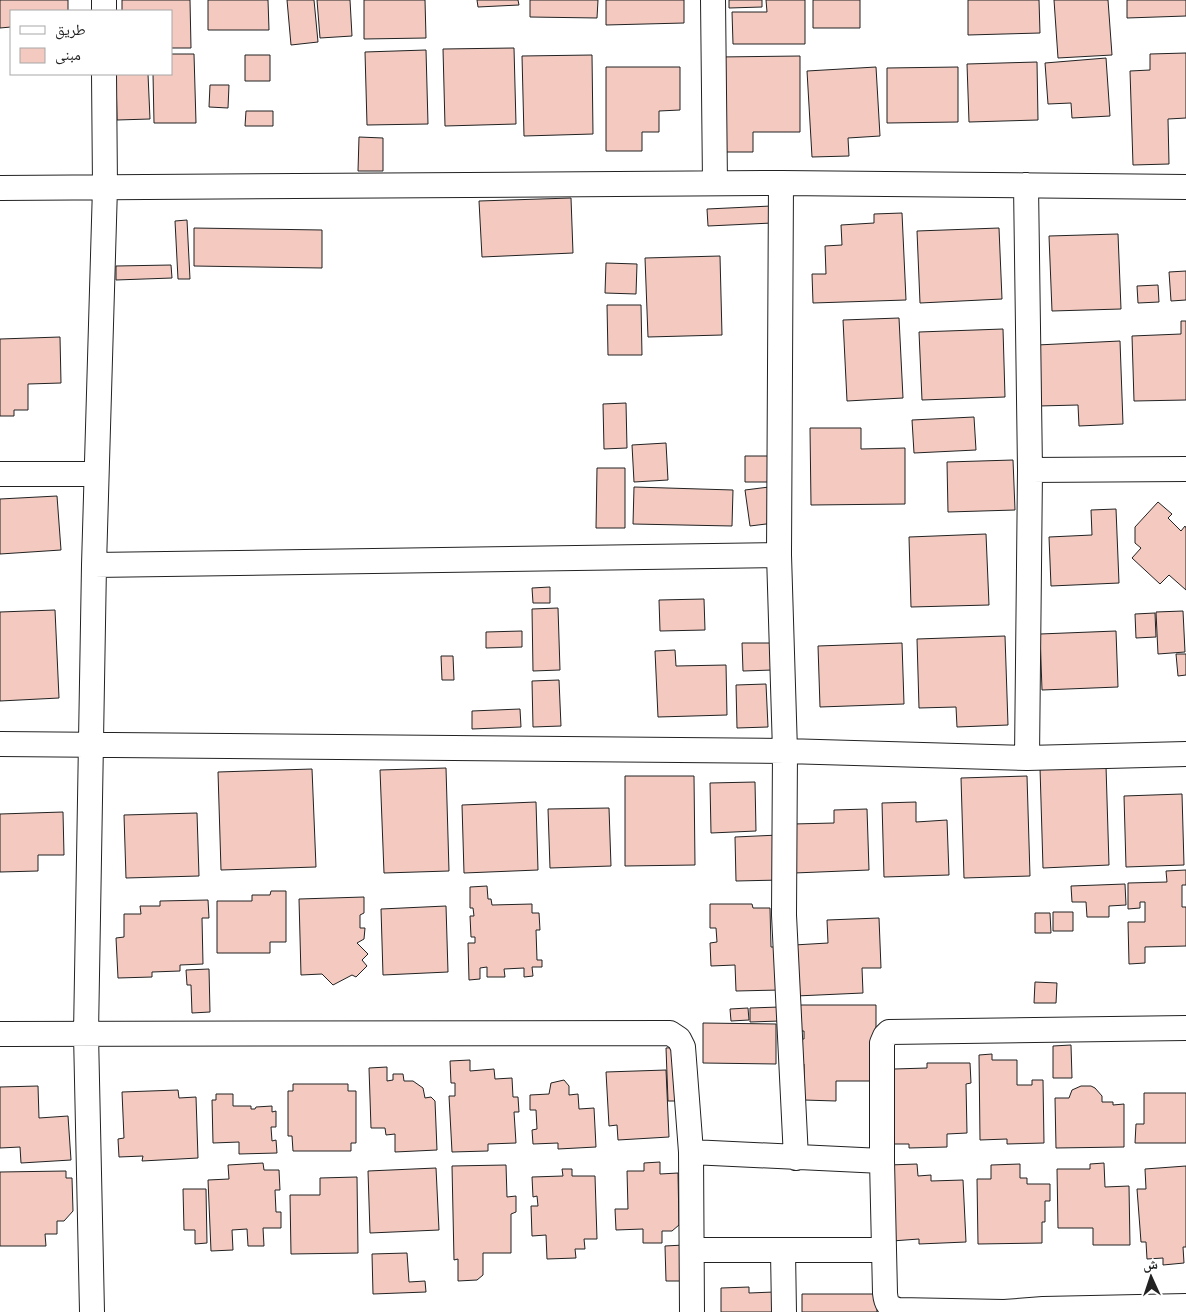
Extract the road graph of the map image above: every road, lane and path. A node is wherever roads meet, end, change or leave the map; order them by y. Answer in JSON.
{"nodes":[{"id":1,"x":713,"y":0,"type":"edge"},
{"id":2,"x":104,"y":75,"type":"edge"},
{"id":3,"x":715,"y":183,"type":"junction"},
{"id":4,"x":781,"y":183,"type":"junction"},
{"id":5,"x":1026,"y":185,"type":"junction"},
{"id":6,"x":1186,"y":187,"type":"edge"},
{"id":7,"x":0,"y":188,"type":"edge"},
{"id":8,"x":105,"y":188,"type":"junction"},
{"id":9,"x":1186,"y":469,"type":"edge"},
{"id":10,"x":1030,"y":470,"type":"junction"},
{"id":11,"x":0,"y":474,"type":"edge"},
{"id":12,"x":96,"y":474,"type":"junction"},
{"id":13,"x":779,"y":555,"type":"junction"},
{"id":14,"x":94,"y":565,"type":"junction"},
{"id":15,"x":0,"y":744,"type":"edge"},
{"id":16,"x":92,"y":745,"type":"junction"},
{"id":17,"x":785,"y":751,"type":"junction"},
{"id":18,"x":1186,"y":754,"type":"edge"},
{"id":19,"x":1027,"y":758,"type":"junction"},
{"id":20,"x":1186,"y":1028,"type":"edge"},
{"id":21,"x":0,"y":1034,"type":"edge"},
{"id":22,"x":86,"y":1034,"type":"junction"},
{"id":23,"x":691,"y":1152,"type":"junction"},
{"id":24,"x":796,"y":1158,"type":"junction"},
{"id":25,"x":882,"y":1161,"type":"junction"},
{"id":26,"x":692,"y":1250,"type":"junction"},
{"id":27,"x":884,"y":1250,"type":"junction"},
{"id":28,"x":784,"y":1251,"type":"junction"},
{"id":29,"x":1186,"y":1306,"type":"edge"},
{"id":30,"x":92,"y":1312,"type":"edge"},
{"id":31,"x":692,"y":1312,"type":"edge"},
{"id":32,"x":784,"y":1312,"type":"edge"},
{"id":33,"x":988,"y":1312,"type":"edge"}],
"edges":[{"from":1,"to":3,"type":"street"},
{"from":2,"to":8,"type":"street"},
{"from":3,"to":4,"type":"street"},
{"from":3,"to":8,"type":"street"},
{"from":4,"to":5,"type":"street"},
{"from":4,"to":13,"type":"street"},
{"from":5,"to":6,"type":"street"},
{"from":5,"to":10,"type":"street"},
{"from":7,"to":8,"type":"street"},
{"from":8,"to":12,"type":"street"},
{"from":9,"to":10,"type":"street"},
{"from":10,"to":19,"type":"street"},
{"from":11,"to":12,"type":"street"},
{"from":12,"to":14,"type":"street"},
{"from":13,"to":14,"type":"street"},
{"from":13,"to":17,"type":"street"},
{"from":14,"to":16,"type":"street"},
{"from":15,"to":16,"type":"street"},
{"from":16,"to":17,"type":"street"},
{"from":16,"to":22,"type":"street"},
{"from":17,"to":19,"type":"street"},
{"from":17,"to":24,"type":"street"},
{"from":18,"to":19,"type":"street"},
{"from":20,"to":25,"type":"street"},
{"from":21,"to":22,"type":"street"},
{"from":22,"to":23,"type":"street"},
{"from":22,"to":30,"type":"street"},
{"from":23,"to":24,"type":"street"},
{"from":23,"to":26,"type":"street"},
{"from":24,"to":25,"type":"street"},
{"from":25,"to":27,"type":"street"},
{"from":26,"to":28,"type":"street"},
{"from":26,"to":31,"type":"street"},
{"from":27,"to":28,"type":"street"},
{"from":27,"to":33,"type":"street"},
{"from":28,"to":32,"type":"street"},
{"from":29,"to":33,"type":"street"}]}
